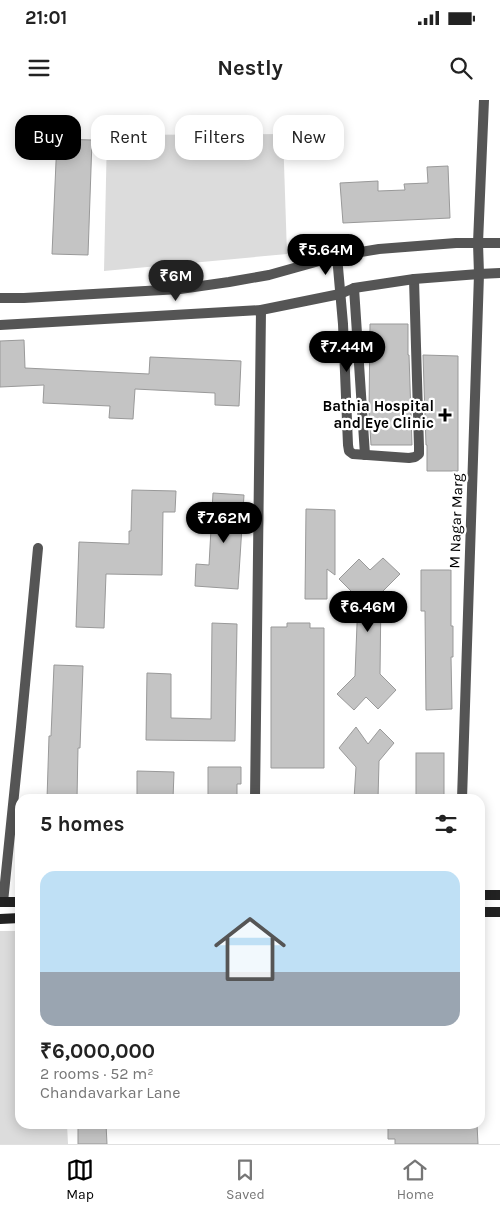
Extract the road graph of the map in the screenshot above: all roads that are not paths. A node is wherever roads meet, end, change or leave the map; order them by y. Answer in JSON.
{"nodes":[{"id":1,"x":484,"y":100,"type":"edge"},
{"id":2,"x":478,"y":243,"type":"junction"},
{"id":3,"x":500,"y":243,"type":"edge"},
{"id":4,"x":337,"y":256,"type":"junction"},
{"id":5,"x":500,"y":273,"type":"edge"},
{"id":6,"x":479,"y":274,"type":"junction"},
{"id":7,"x":414,"y":279,"type":"junction"},
{"id":8,"x":354,"y":288,"type":"junction"},
{"id":9,"x":340,"y":294,"type":"junction"},
{"id":10,"x":0,"y":298,"type":"edge"},
{"id":11,"x":262,"y":310,"type":"junction"},
{"id":12,"x":0,"y":325,"type":"edge"},
{"id":13,"x":364,"y":455,"type":"junction"},
{"id":14,"x":38,"y":548,"type":"dead end"},
{"id":15,"x":255,"y":794,"type":"edge"},
{"id":16,"x":462,"y":794,"type":"edge"},
{"id":17,"x":500,"y":894,"type":"edge"},
{"id":18,"x":485,"y":895,"type":"edge"},
{"id":19,"x":1,"y":902,"type":"edge"},
{"id":20,"x":15,"y":902,"type":"edge"},
{"id":21,"x":485,"y":912,"type":"edge"},
{"id":22,"x":500,"y":912,"type":"edge"},
{"id":23,"x":15,"y":918,"type":"edge"},
{"id":24,"x":0,"y":919,"type":"edge"}],
"edges":[{"from":1,"to":2,"type":"street","name":"M Nagar Marg"},
{"from":2,"to":3,"type":"street"},
{"from":2,"to":4,"type":"street"},
{"from":2,"to":6,"type":"street","name":"M Nagar Marg"},
{"from":4,"to":9,"type":"street"},
{"from":4,"to":10,"type":"street"},
{"from":5,"to":6,"type":"street"},
{"from":6,"to":7,"type":"street"},
{"from":6,"to":16,"type":"street","name":"M Nagar Marg"},
{"from":7,"to":8,"type":"street"},
{"from":7,"to":13,"type":"street"},
{"from":8,"to":9,"type":"street"},
{"from":8,"to":13,"type":"street"},
{"from":9,"to":11,"type":"street"},
{"from":9,"to":13,"type":"street"},
{"from":11,"to":12,"type":"street"},
{"from":11,"to":15,"type":"street"},
{"from":14,"to":19,"type":"street"},
{"from":17,"to":18,"type":"main road"},
{"from":19,"to":20,"type":"main road"},
{"from":21,"to":22,"type":"main road"},
{"from":23,"to":24,"type":"main road"}]}
